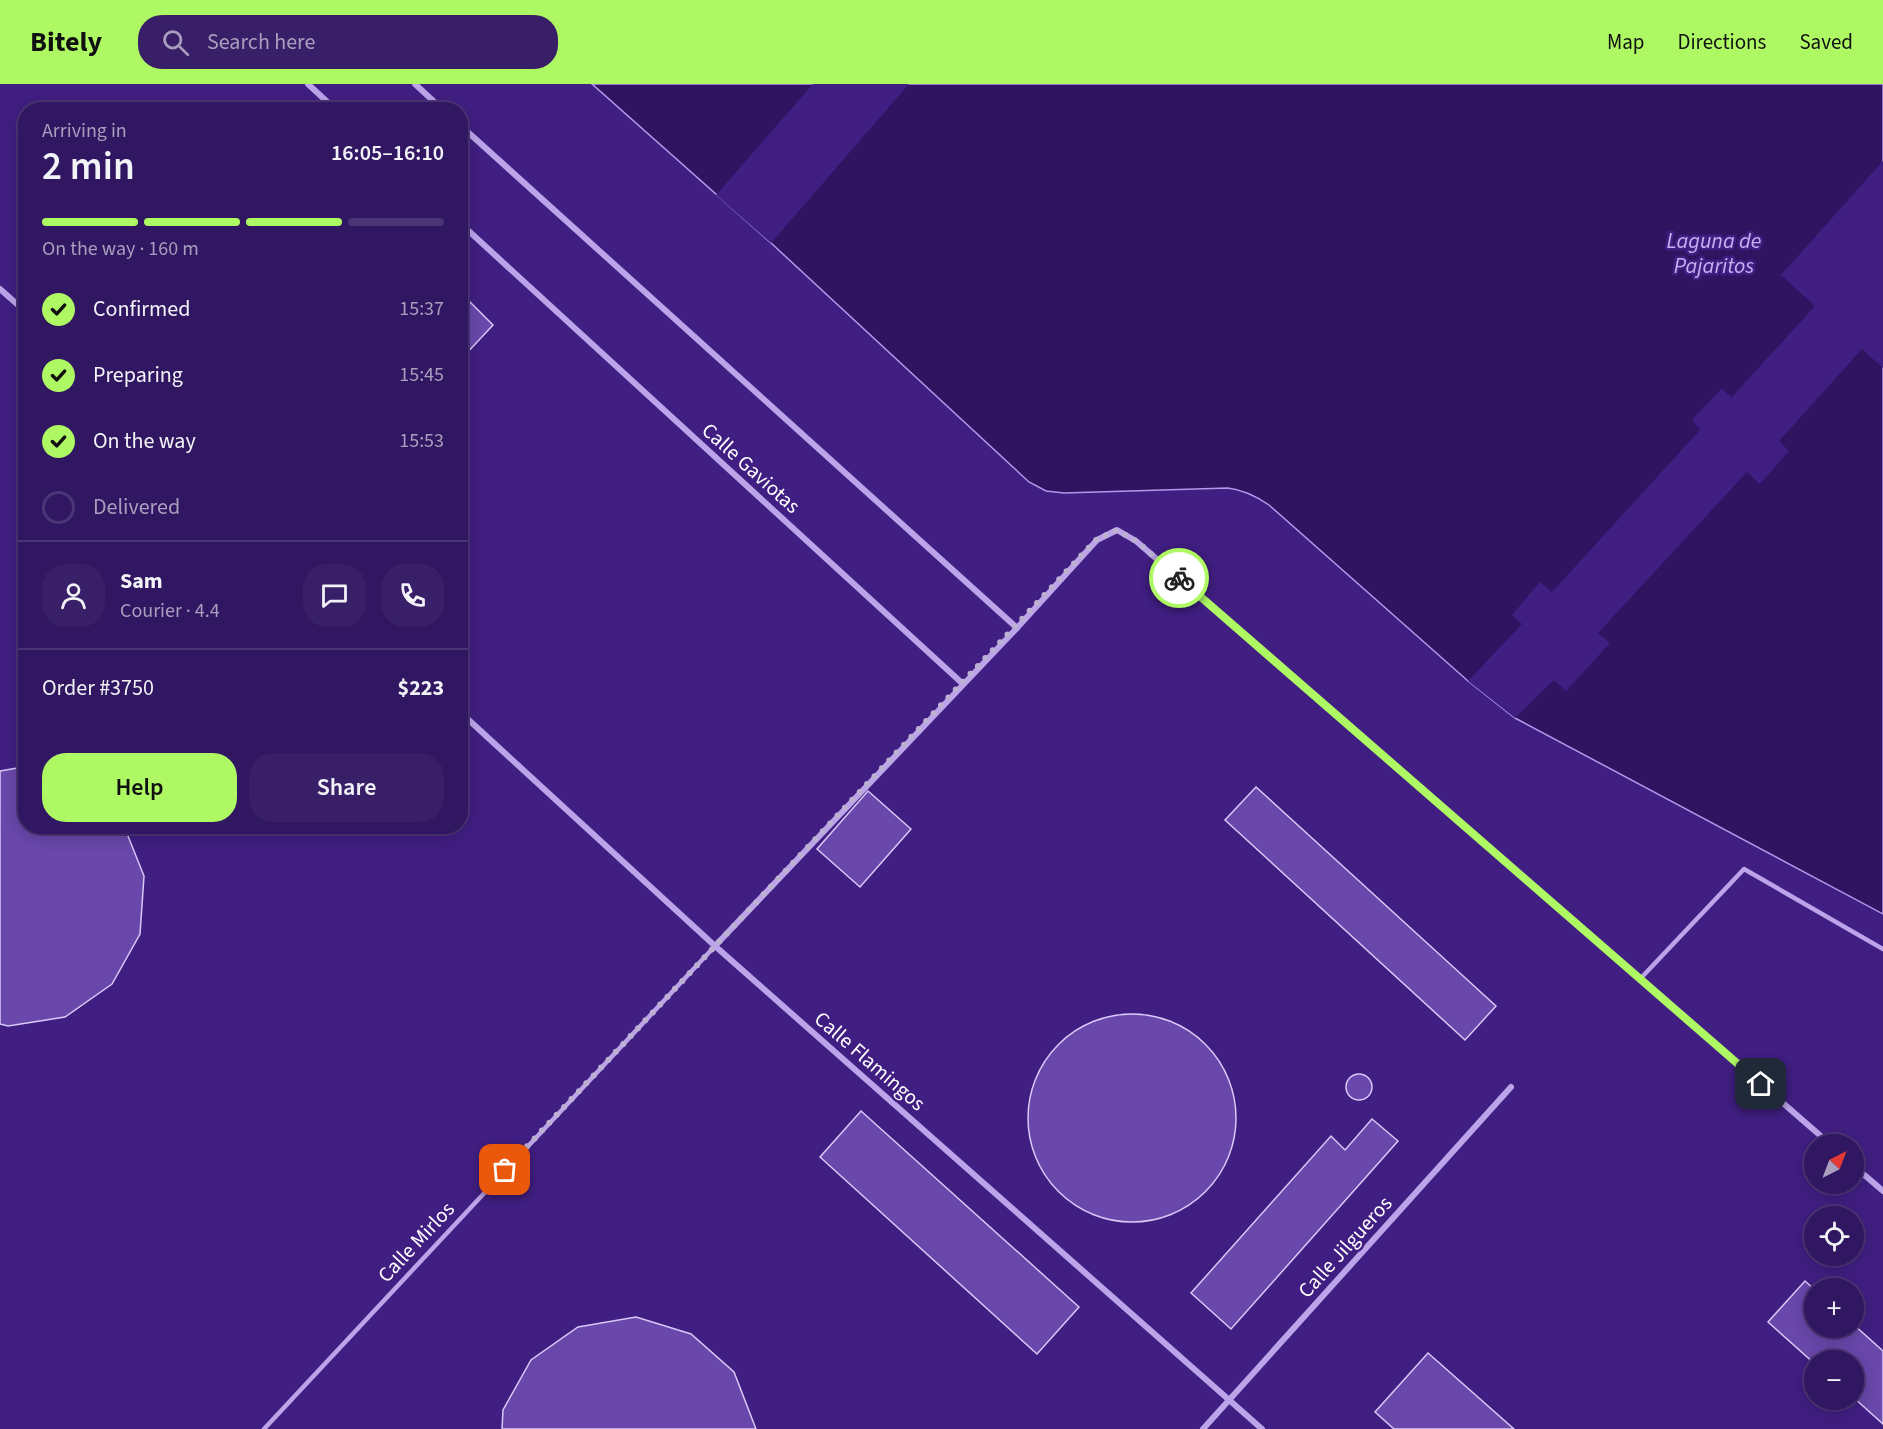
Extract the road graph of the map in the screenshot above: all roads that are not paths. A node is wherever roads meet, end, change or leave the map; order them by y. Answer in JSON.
{"nodes":[{"id":1,"x":308,"y":84,"type":"edge"},
{"id":2,"x":415,"y":84,"type":"edge"},
{"id":3,"x":327,"y":102,"type":"edge"},
{"id":4,"x":434,"y":102,"type":"edge"},
{"id":5,"x":468,"y":132,"type":"edge"},
{"id":6,"x":468,"y":231,"type":"edge"},
{"id":7,"x":0,"y":289,"type":"edge"},
{"id":8,"x":18,"y":305,"type":"edge"},
{"id":9,"x":1017,"y":628,"type":"junction"},
{"id":10,"x":963,"y":684,"type":"junction"},
{"id":11,"x":468,"y":719,"type":"edge"},
{"id":12,"x":715,"y":946,"type":"junction"},
{"id":13,"x":1883,"y":949,"type":"edge"},
{"id":14,"x":1641,"y":978,"type":"junction"},
{"id":15,"x":1511,"y":1087,"type":"dead end"},
{"id":16,"x":1819,"y":1134,"type":"edge"},
{"id":17,"x":1864,"y":1175,"type":"edge"},
{"id":18,"x":1883,"y":1191,"type":"edge"},
{"id":19,"x":1229,"y":1400,"type":"junction"},
{"id":20,"x":264,"y":1429,"type":"edge"},
{"id":21,"x":1203,"y":1429,"type":"edge"},
{"id":22,"x":1262,"y":1429,"type":"edge"}],
"edges":[{"from":1,"to":3,"type":"street"},
{"from":2,"to":4,"type":"street"},
{"from":5,"to":9,"type":"street"},
{"from":6,"to":10,"type":"street","name":"Calle Gaviotas"},
{"from":7,"to":8,"type":"street"},
{"from":9,"to":10,"type":"street"},
{"from":9,"to":14,"type":"street"},
{"from":10,"to":12,"type":"street","name":"Calle Mirlos"},
{"from":11,"to":12,"type":"street","name":"Calle Flamingos"},
{"from":12,"to":19,"type":"street","name":"Calle Flamingos"},
{"from":12,"to":20,"type":"lane","name":"Calle Mirlos"},
{"from":13,"to":14,"type":"lane"},
{"from":14,"to":16,"type":"street"},
{"from":15,"to":19,"type":"street","name":"Calle Jilgueros"},
{"from":17,"to":18,"type":"street"},
{"from":19,"to":21,"type":"street","name":"Calle Jilgueros"},
{"from":19,"to":22,"type":"street","name":"Calle Flamingos"}]}
